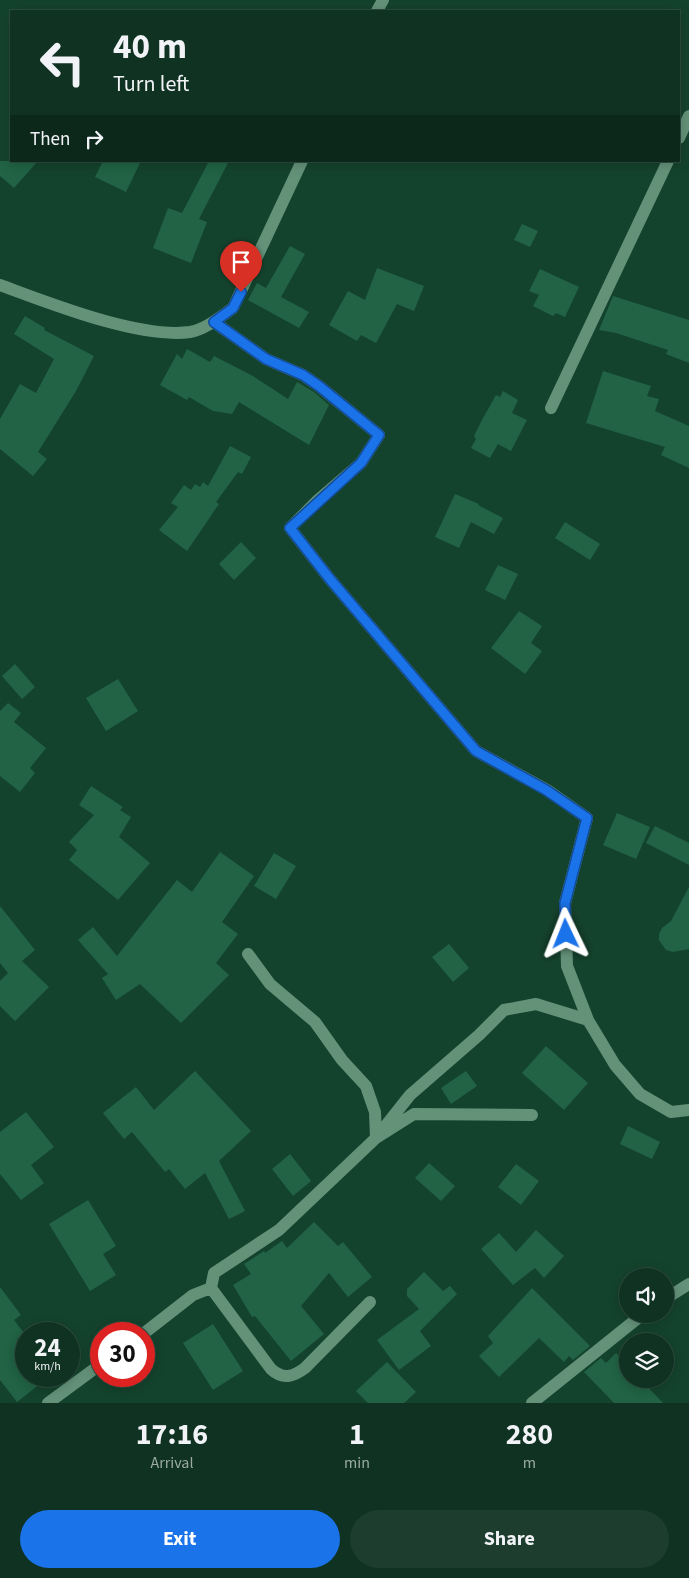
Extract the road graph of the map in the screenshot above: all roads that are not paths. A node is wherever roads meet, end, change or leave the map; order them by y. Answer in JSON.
{"nodes":[{"id":1,"x":689,"y":116,"type":"edge"},
{"id":2,"x":680,"y":136,"type":"edge"},
{"id":3,"x":302,"y":162,"type":"edge"},
{"id":4,"x":668,"y":162,"type":"edge"},
{"id":5,"x":0,"y":285,"type":"edge"},
{"id":6,"x":214,"y":322,"type":"junction"},
{"id":7,"x":550,"y":408,"type":"dead end"},
{"id":8,"x":248,"y":954,"type":"dead end"},
{"id":9,"x":588,"y":1020,"type":"junction"},
{"id":10,"x":689,"y":1110,"type":"edge"},
{"id":11,"x":532,"y":1115,"type":"dead end"},
{"id":12,"x":376,"y":1138,"type":"junction"},
{"id":13,"x":689,"y":1284,"type":"edge"},
{"id":14,"x":211,"y":1288,"type":"junction"},
{"id":15,"x":674,"y":1294,"type":"edge"},
{"id":16,"x":370,"y":1302,"type":"dead end"},
{"id":17,"x":632,"y":1323,"type":"edge"},
{"id":18,"x":155,"y":1325,"type":"edge"},
{"id":19,"x":90,"y":1372,"type":"edge"},
{"id":20,"x":48,"y":1403,"type":"edge"},
{"id":21,"x":532,"y":1403,"type":"edge"}],
"edges":[{"from":1,"to":2,"type":"street"},
{"from":3,"to":6,"type":"street"},
{"from":4,"to":7,"type":"street"},
{"from":5,"to":6,"type":"street"},
{"from":6,"to":9,"type":"street"},
{"from":8,"to":12,"type":"street"},
{"from":9,"to":10,"type":"street"},
{"from":9,"to":12,"type":"street"},
{"from":11,"to":12,"type":"street"},
{"from":12,"to":14,"type":"street"},
{"from":13,"to":15,"type":"street"},
{"from":14,"to":16,"type":"street"},
{"from":14,"to":18,"type":"street"},
{"from":17,"to":21,"type":"street"},
{"from":19,"to":20,"type":"street"}]}
